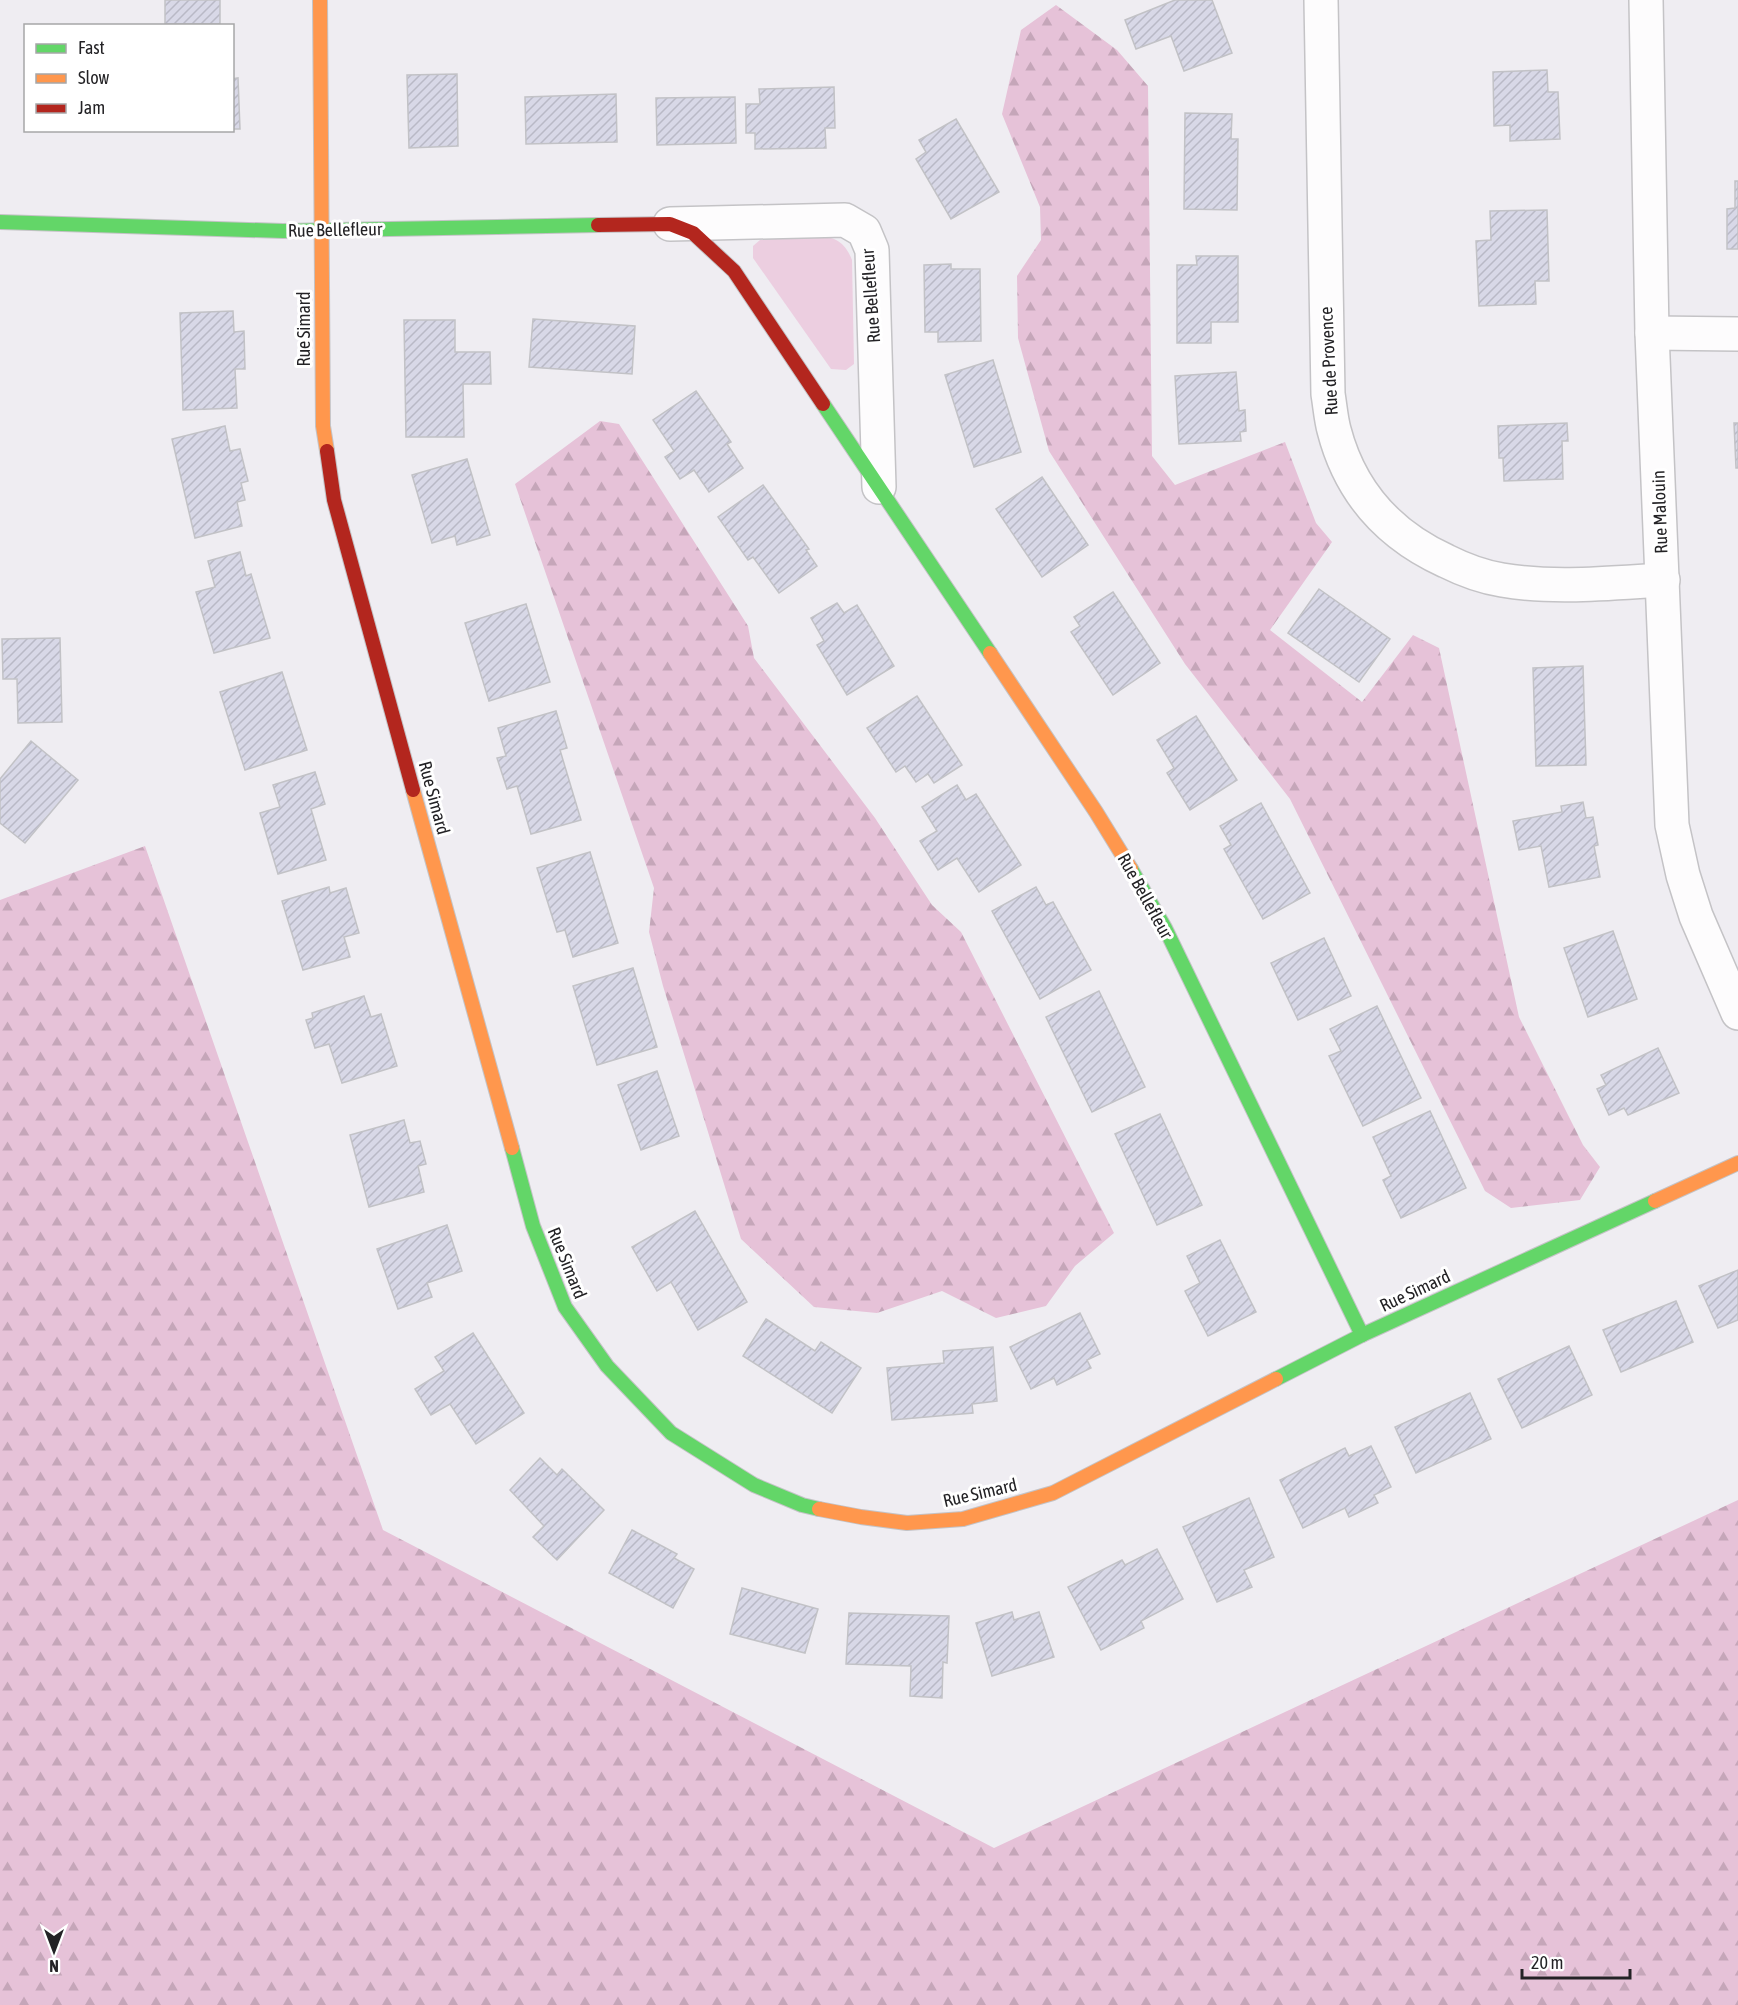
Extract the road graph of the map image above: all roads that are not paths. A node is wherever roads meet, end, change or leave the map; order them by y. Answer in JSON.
{"nodes":[{"id":1,"x":320,"y":0,"type":"edge"},
{"id":2,"x":1321,"y":0,"type":"edge"},
{"id":3,"x":1646,"y":0,"type":"edge"},
{"id":4,"x":0,"y":222,"type":"edge"},
{"id":5,"x":670,"y":224,"type":"junction"},
{"id":6,"x":321,"y":231,"type":"junction"},
{"id":7,"x":1652,"y":333,"type":"junction"},
{"id":8,"x":1738,"y":334,"type":"edge"},
{"id":9,"x":879,"y":486,"type":"junction"},
{"id":10,"x":1663,"y":580,"type":"junction"},
{"id":11,"x":1738,"y":1013,"type":"edge"},
{"id":12,"x":1738,"y":1163,"type":"edge"},
{"id":13,"x":1362,"y":1335,"type":"junction"}],
"edges":[{"from":1,"to":6,"type":"street","name":"Rue Simard"},
{"from":2,"to":10,"type":"street","name":"Rue de Provence"},
{"from":3,"to":7,"type":"street","name":"Rue Malouin"},
{"from":4,"to":6,"type":"street","name":"Rue Bellefleur"},
{"from":5,"to":6,"type":"street","name":"Rue Bellefleur"},
{"from":5,"to":9,"type":"street","name":"Rue Bellefleur"},
{"from":5,"to":9,"type":"street","name":"Rue Bellefleur"},
{"from":6,"to":13,"type":"street","name":"Rue Simard"},
{"from":7,"to":8,"type":"street"},
{"from":7,"to":10,"type":"street","name":"Rue Malouin"},
{"from":9,"to":13,"type":"street","name":"Rue Bellefleur"},
{"from":10,"to":11,"type":"street","name":"Rue Malouin"},
{"from":12,"to":13,"type":"street","name":"Rue Simard"}]}
